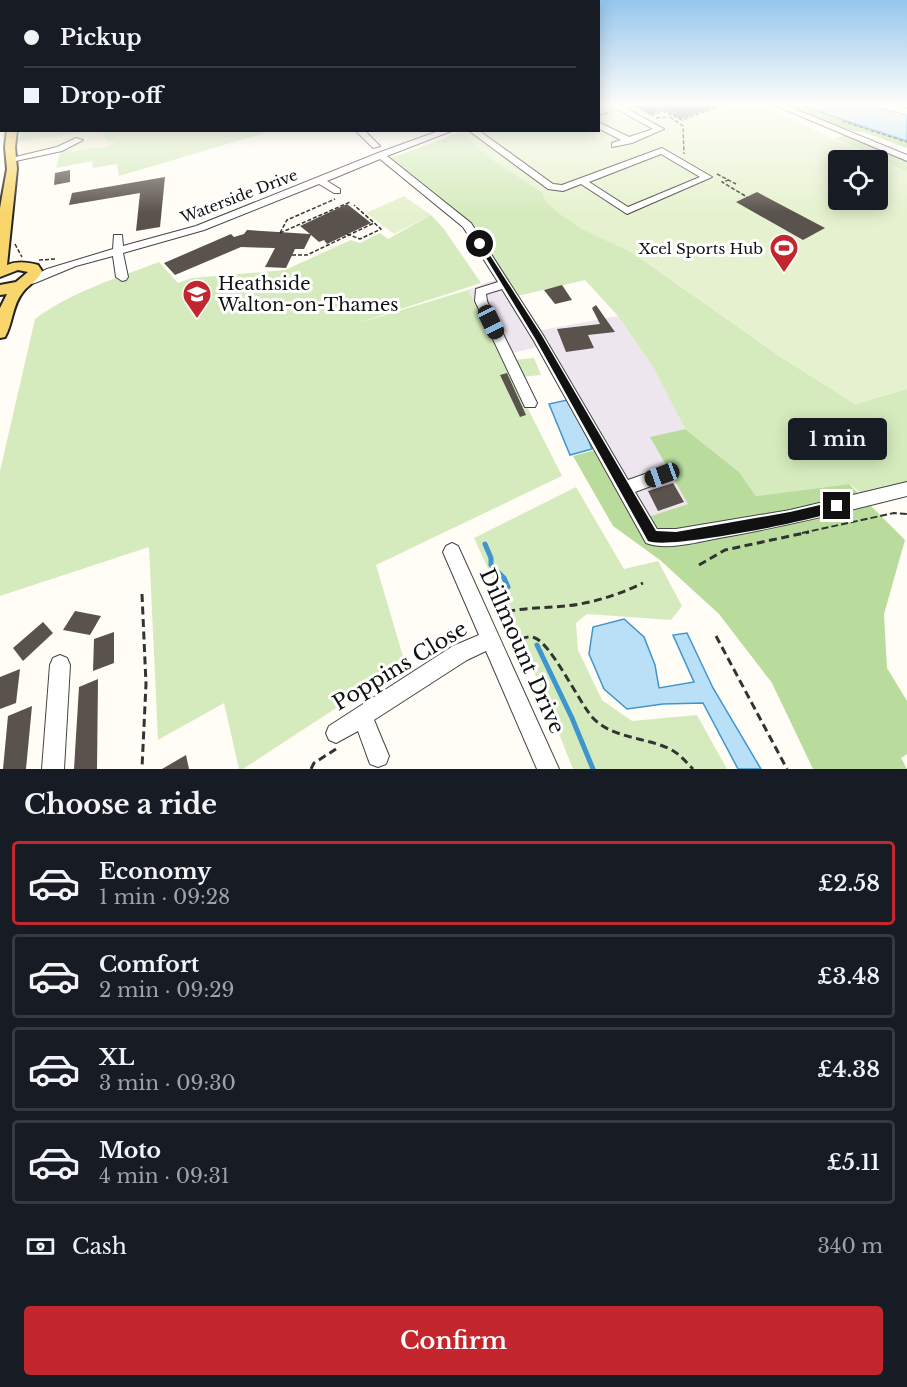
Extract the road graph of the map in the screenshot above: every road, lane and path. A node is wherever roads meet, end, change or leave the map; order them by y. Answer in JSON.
{"nodes":[{"id":1,"x":12,"y":141,"type":"edge"},
{"id":2,"x":77,"y":141,"type":"edge"},
{"id":3,"x":369,"y":141,"type":"edge"},
{"id":4,"x":413,"y":141,"type":"edge"},
{"id":5,"x":487,"y":141,"type":"edge"},
{"id":6,"x":628,"y":141,"type":"edge"},
{"id":7,"x":684,"y":141,"type":"edge"},
{"id":8,"x":865,"y":141,"type":"edge"},
{"id":9,"x":615,"y":146,"type":"dead end"},
{"id":10,"x":684,"y":149,"type":"dead end"},
{"id":11,"x":379,"y":151,"type":"junction"},
{"id":12,"x":907,"y":158,"type":"edge"},
{"id":13,"x":11,"y":159,"type":"junction"},
{"id":14,"x":320,"y":180,"type":"junction"},
{"id":15,"x":729,"y":180,"type":"dead end"},
{"id":16,"x":582,"y":181,"type":"junction"},
{"id":17,"x":4,"y":194,"type":"edge"},
{"id":18,"x":336,"y":195,"type":"joint"},
{"id":19,"x":747,"y":197,"type":"dead end"},
{"id":20,"x":350,"y":202,"type":"dead end"},
{"id":21,"x":354,"y":205,"type":"dead end"},
{"id":22,"x":374,"y":223,"type":"junction"},
{"id":23,"x":2,"y":235,"type":"edge"},
{"id":24,"x":348,"y":235,"type":"junction"},
{"id":25,"x":118,"y":237,"type":"dead end"},
{"id":26,"x":118,"y":252,"type":"junction"},
{"id":27,"x":292,"y":255,"type":"dead end"},
{"id":28,"x":0,"y":265,"type":"edge"},
{"id":29,"x":0,"y":273,"type":"edge"},
{"id":30,"x":24,"y":275,"type":"junction"},
{"id":31,"x":122,"y":277,"type":"dead end"},
{"id":32,"x":506,"y":283,"type":"junction"},
{"id":33,"x":0,"y":290,"type":"edge"},
{"id":34,"x":0,"y":333,"type":"edge"},
{"id":35,"x":530,"y":403,"type":"dead end"},
{"id":36,"x":662,"y":475,"type":"dead end"},
{"id":37,"x":626,"y":488,"type":"junction"},
{"id":38,"x":907,"y":489,"type":"edge"},
{"id":39,"x":907,"y":514,"type":"edge"},
{"id":40,"x":452,"y":552,"type":"dead end"},
{"id":41,"x":699,"y":565,"type":"dead end"},
{"id":42,"x":643,"y":583,"type":"dead end"},
{"id":43,"x":142,"y":594,"type":"dead end"},
{"id":44,"x":480,"y":618,"type":"junction"},
{"id":45,"x":716,"y":636,"type":"dead end"},
{"id":46,"x":490,"y":640,"type":"junction"},
{"id":47,"x":499,"y":660,"type":"junction"},
{"id":48,"x":60,"y":665,"type":"dead end"},
{"id":49,"x":362,"y":716,"type":"junction"},
{"id":50,"x":336,"y":733,"type":"dead end"},
{"id":51,"x":378,"y":756,"type":"dead end"},
{"id":52,"x":142,"y":768,"type":"edge"},
{"id":53,"x":53,"y":769,"type":"edge"},
{"id":54,"x":548,"y":769,"type":"edge"},
{"id":55,"x":693,"y":769,"type":"edge"},
{"id":56,"x":786,"y":769,"type":"edge"}],
"edges":[{"from":1,"to":13,"type":"main road"},
{"from":2,"to":13,"type":"street"},
{"from":3,"to":11,"type":"street"},
{"from":4,"to":11,"type":"street","name":"Waterside Drive"},
{"from":5,"to":16,"type":"street"},
{"from":6,"to":9,"type":"street"},
{"from":7,"to":10,"type":"path"},
{"from":8,"to":12,"type":"street"},
{"from":11,"to":14,"type":"street","name":"Waterside Drive"},
{"from":11,"to":32,"type":"street"},
{"from":13,"to":17,"type":"main road"},
{"from":14,"to":18,"type":"street"},
{"from":14,"to":26,"type":"street","name":"Waterside Drive"},
{"from":15,"to":19,"type":"path"},
{"from":16,"to":16,"type":"street"},
{"from":17,"to":23,"type":"main road"},
{"from":18,"to":20,"type":"path"},
{"from":21,"to":22,"type":"path"},
{"from":22,"to":24,"type":"path"},
{"from":22,"to":24,"type":"path"},
{"from":23,"to":28,"type":"main road"},
{"from":23,"to":30,"type":"main road"},
{"from":24,"to":27,"type":"path"},
{"from":25,"to":26,"type":"street"},
{"from":26,"to":30,"type":"street","name":"Waterside Drive"},
{"from":26,"to":31,"type":"street"},
{"from":29,"to":30,"type":"main road"},
{"from":30,"to":33,"type":"main road"},
{"from":30,"to":34,"type":"main road"},
{"from":32,"to":35,"type":"street"},
{"from":32,"to":37,"type":"street"},
{"from":36,"to":37,"type":"street"},
{"from":37,"to":38,"type":"street"},
{"from":39,"to":41,"type":"path"},
{"from":40,"to":44,"type":"street","name":"Dillmount Drive"},
{"from":42,"to":44,"type":"path"},
{"from":43,"to":52,"type":"path"},
{"from":44,"to":46,"type":"street","name":"Dillmount Drive"},
{"from":45,"to":56,"type":"path"},
{"from":46,"to":47,"type":"street","name":"Dillmount Drive"},
{"from":46,"to":49,"type":"street","name":"Poppins Close"},
{"from":47,"to":54,"type":"street","name":"Dillmount Drive"},
{"from":47,"to":55,"type":"path"},
{"from":48,"to":53,"type":"street"},
{"from":49,"to":50,"type":"street","name":"Poppins Close"},
{"from":49,"to":51,"type":"street"}]}
